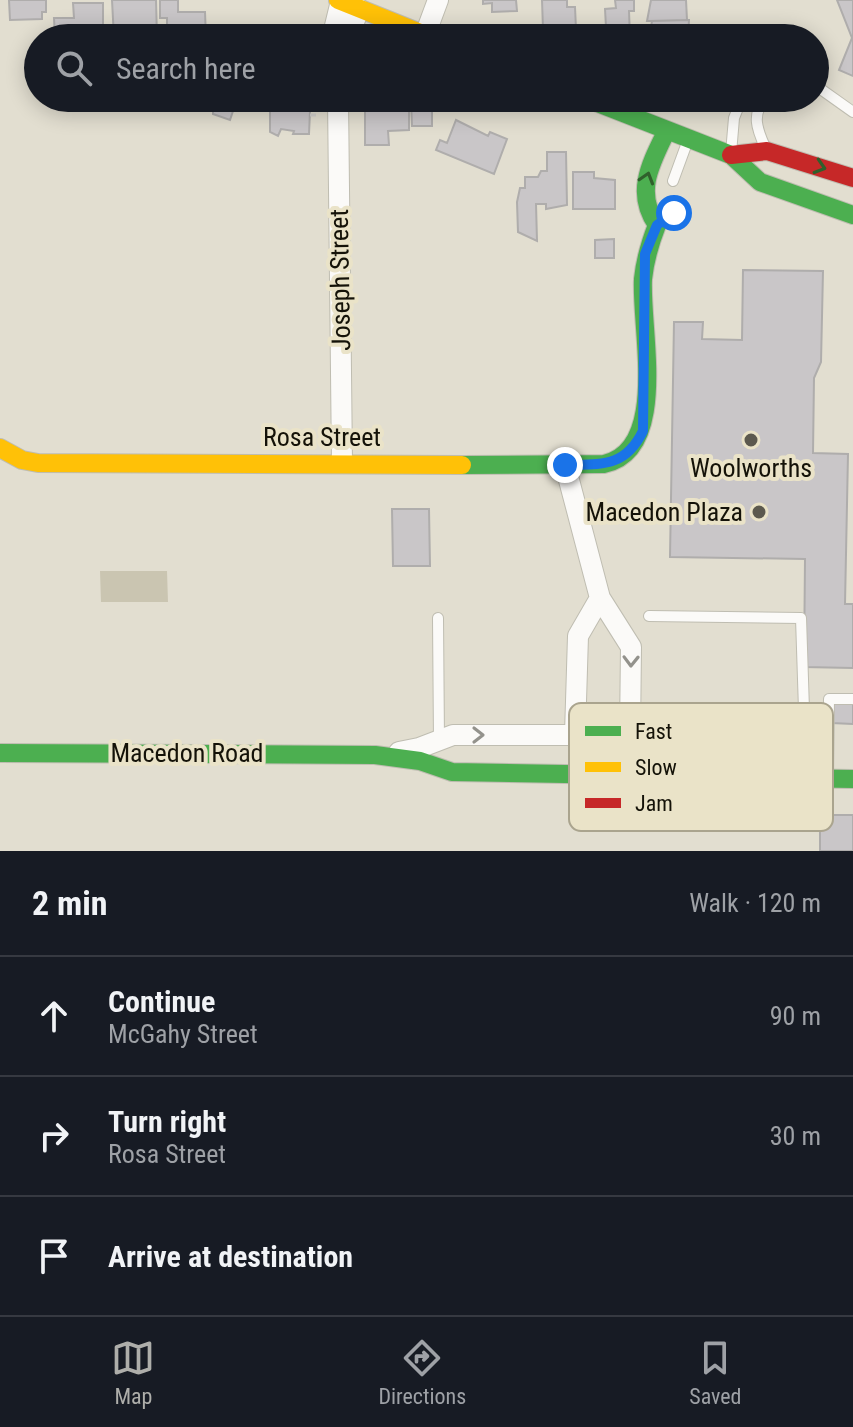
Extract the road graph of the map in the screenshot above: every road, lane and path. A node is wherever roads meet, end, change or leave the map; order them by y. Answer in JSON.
{"nodes":[{"id":1,"x":438,"y":0,"type":"edge"},
{"id":2,"x":346,"y":3,"type":"edge"},
{"id":3,"x":338,"y":24,"type":"edge"},
{"id":4,"x":347,"y":24,"type":"edge"},
{"id":5,"x":399,"y":24,"type":"edge"},
{"id":6,"x":432,"y":24,"type":"edge"},
{"id":7,"x":829,"y":95,"type":"edge"},
{"id":8,"x":324,"y":112,"type":"edge"},
{"id":9,"x":621,"y":112,"type":"edge"},
{"id":10,"x":736,"y":112,"type":"edge"},
{"id":11,"x":757,"y":112,"type":"edge"},
{"id":12,"x":853,"y":112,"type":"edge"},
{"id":13,"x":667,"y":130,"type":"junction"},
{"id":14,"x":688,"y":138,"type":"junction"},
{"id":15,"x":767,"y":151,"type":"junction"},
{"id":16,"x":731,"y":155,"type":"junction"},
{"id":17,"x":853,"y":178,"type":"edge"},
{"id":18,"x":673,"y":181,"type":"dead end"},
{"id":19,"x":853,"y":215,"type":"edge"},
{"id":20,"x":4,"y":451,"type":"edge"},
{"id":21,"x":342,"y":463,"type":"junction"},
{"id":22,"x":565,"y":465,"type":"junction"},
{"id":23,"x":600,"y":598,"type":"junction"},
{"id":24,"x":649,"y":616,"type":"dead end"},
{"id":25,"x":438,"y":618,"type":"dead end"},
{"id":26,"x":621,"y":631,"type":"junction"},
{"id":27,"x":578,"y":636,"type":"junction"},
{"id":28,"x":853,"y":699,"type":"edge"},
{"id":29,"x":576,"y":703,"type":"edge"},
{"id":30,"x":630,"y":703,"type":"edge"},
{"id":31,"x":804,"y":703,"type":"edge"},
{"id":32,"x":829,"y":703,"type":"edge"},
{"id":33,"x":569,"y":734,"type":"edge"},
{"id":34,"x":439,"y":740,"type":"junction"},
{"id":35,"x":0,"y":753,"type":"edge"},
{"id":36,"x":375,"y":755,"type":"junction"},
{"id":37,"x":440,"y":767,"type":"junction"},
{"id":38,"x":569,"y":776,"type":"edge"}],
"edges":[{"from":1,"to":6,"type":"street"},
{"from":2,"to":3,"type":"street"},
{"from":2,"to":4,"type":"street"},
{"from":2,"to":5,"type":"street"},
{"from":7,"to":12,"type":"lane"},
{"from":8,"to":21,"type":"street","name":"Joseph Street"},
{"from":9,"to":13,"type":"street"},
{"from":10,"to":16,"type":"lane"},
{"from":11,"to":15,"type":"lane"},
{"from":13,"to":14,"type":"street"},
{"from":22,"to":13,"type":"street","name":"Rosa Street","one_way":true},
{"from":14,"to":16,"type":"street"},
{"from":14,"to":18,"type":"lane"},
{"from":15,"to":16,"type":"street"},
{"from":15,"to":17,"type":"street","one_way":true},
{"from":16,"to":19,"type":"street"},
{"from":20,"to":21,"type":"street","name":"Rosa Street"},
{"from":21,"to":22,"type":"street","name":"Rosa Street"},
{"from":22,"to":23,"type":"street"},
{"from":23,"to":26,"type":"street"},
{"from":23,"to":27,"type":"street"},
{"from":24,"to":31,"type":"lane"},
{"from":25,"to":34,"type":"lane"},
{"from":26,"to":27,"type":"street"},
{"from":26,"to":30,"type":"street","one_way":true},
{"from":27,"to":29,"type":"street"},
{"from":28,"to":32,"type":"lane"},
{"from":34,"to":33,"type":"street","name":"Macedon Road","one_way":true},
{"from":34,"to":36,"type":"street","name":"Macedon Road"},
{"from":34,"to":37,"type":"lane"},
{"from":35,"to":36,"type":"street","name":"Macedon Road"},
{"from":36,"to":37,"type":"street","name":"Macedon Road"},
{"from":37,"to":38,"type":"street","name":"Macedon Road"}]}
